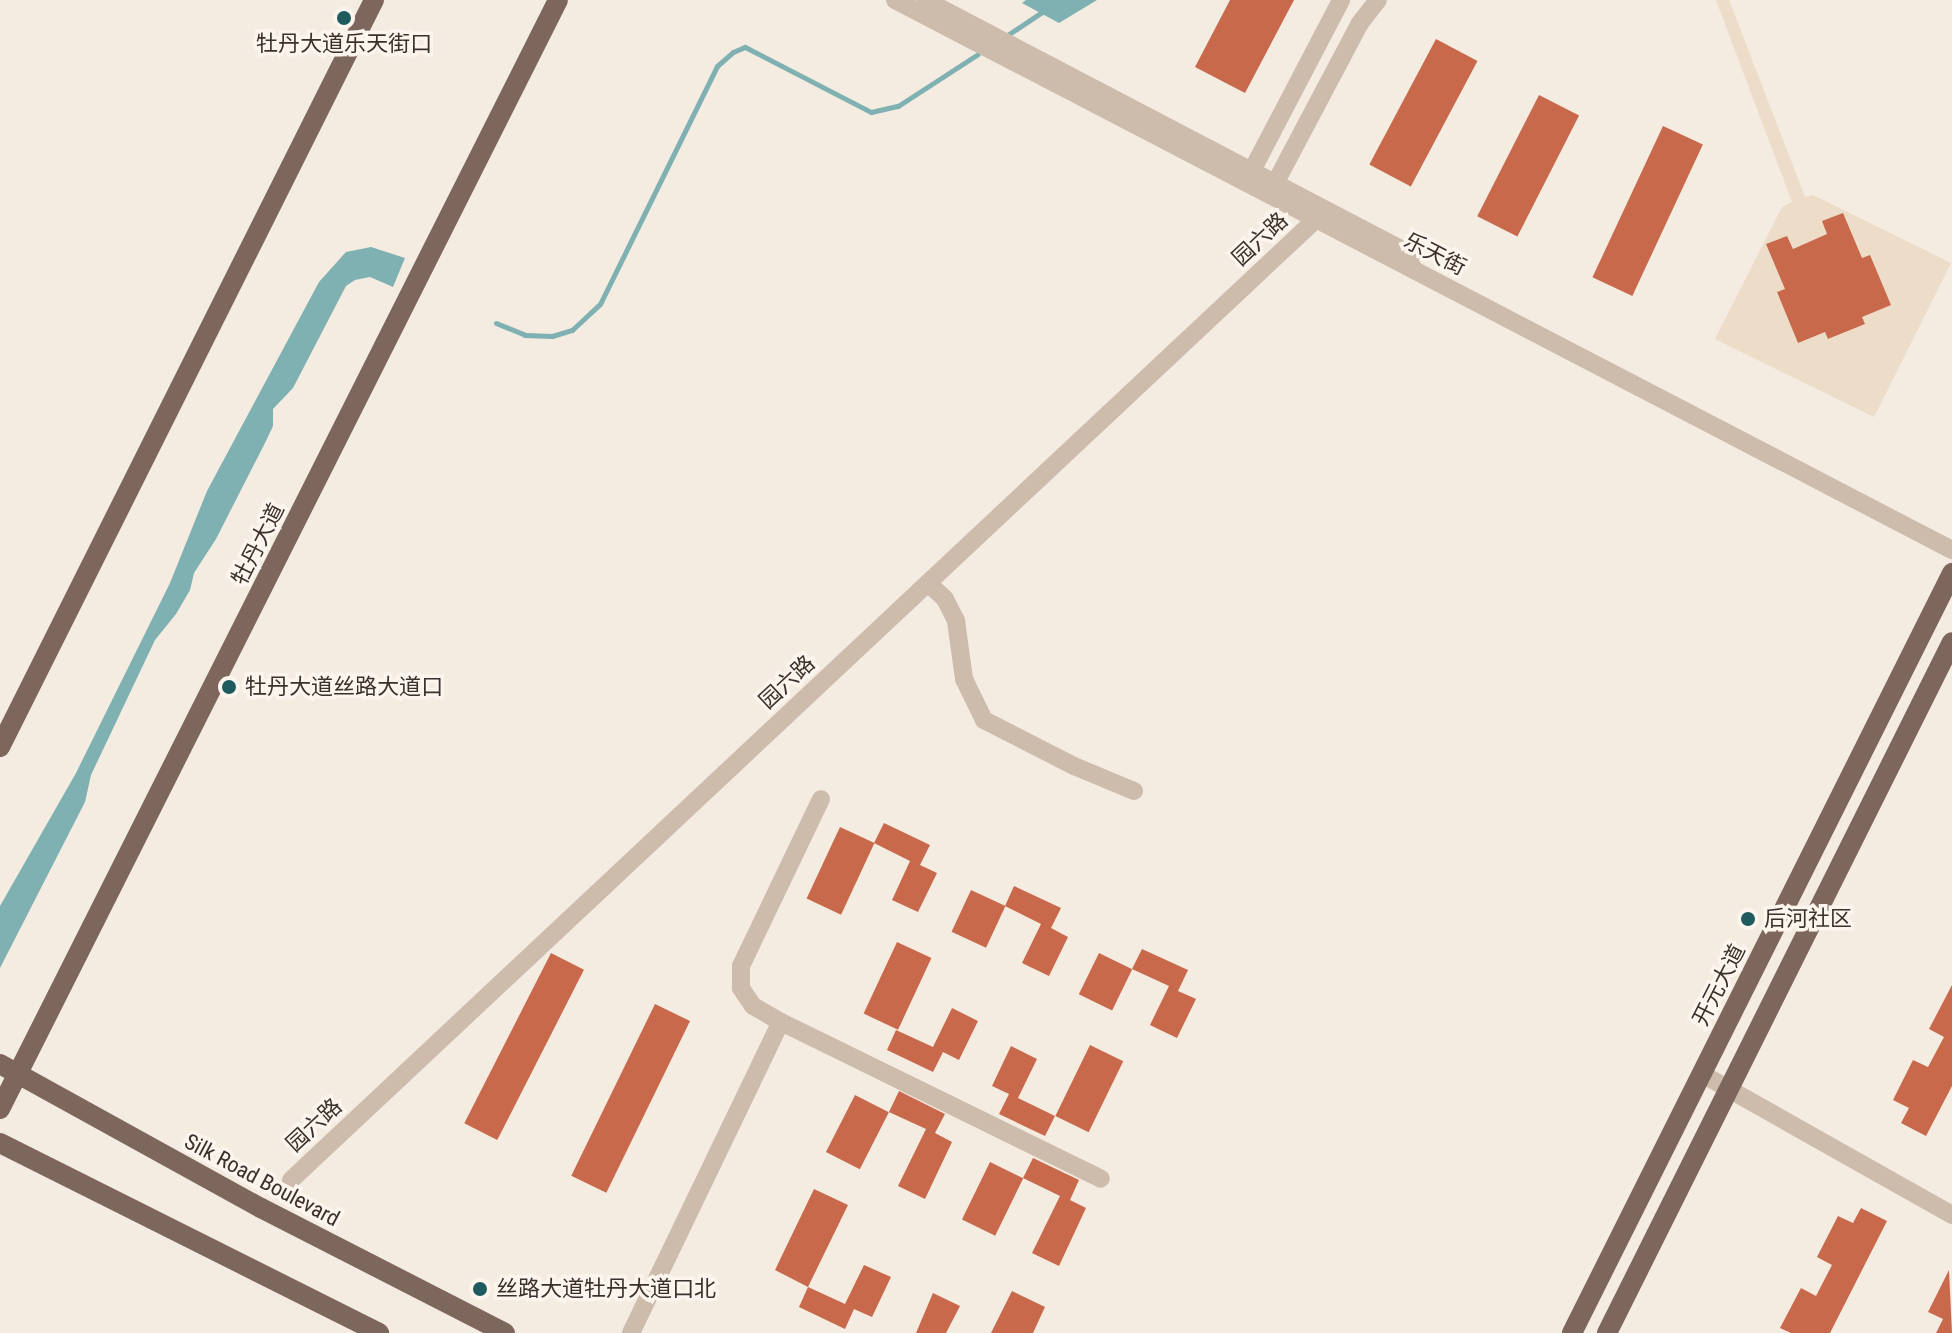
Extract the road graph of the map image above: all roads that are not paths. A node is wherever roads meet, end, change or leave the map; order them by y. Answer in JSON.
{"nodes":[{"id":1,"x":374,"y":0,"type":"edge"},
{"id":2,"x":558,"y":0,"type":"edge"},
{"id":3,"x":895,"y":0,"type":"edge"},
{"id":4,"x":925,"y":0,"type":"edge"},
{"id":5,"x":1341,"y":0,"type":"edge"},
{"id":6,"x":1378,"y":0,"type":"edge"},
{"id":7,"x":1249,"y":177,"type":"junction"},
{"id":8,"x":1272,"y":189,"type":"junction"},
{"id":9,"x":1316,"y":219,"type":"junction"},
{"id":10,"x":1952,"y":537,"type":"edge"},
{"id":11,"x":1952,"y":550,"type":"edge"},
{"id":12,"x":1952,"y":573,"type":"edge"},
{"id":13,"x":928,"y":583,"type":"junction"},
{"id":14,"x":1952,"y":642,"type":"edge"},
{"id":15,"x":0,"y":747,"type":"edge"},
{"id":16,"x":1134,"y":791,"type":"dead end"},
{"id":17,"x":821,"y":799,"type":"dead end"},
{"id":18,"x":781,"y":1022,"type":"junction"},
{"id":19,"x":0,"y":1064,"type":"edge"},
{"id":20,"x":1702,"y":1074,"type":"junction"},
{"id":21,"x":18,"y":1075,"type":"junction"},
{"id":22,"x":1729,"y":1089,"type":"junction"},
{"id":23,"x":0,"y":1109,"type":"edge"},
{"id":24,"x":0,"y":1143,"type":"edge"},
{"id":25,"x":1101,"y":1179,"type":"dead end"},
{"id":26,"x":291,"y":1180,"type":"dead end"},
{"id":27,"x":1952,"y":1215,"type":"edge"},
{"id":28,"x":379,"y":1333,"type":"edge"},
{"id":29,"x":505,"y":1333,"type":"edge"},
{"id":30,"x":631,"y":1333,"type":"edge"},
{"id":31,"x":1572,"y":1333,"type":"edge"},
{"id":32,"x":1607,"y":1333,"type":"edge"}],
"edges":[{"from":1,"to":15,"type":"main road"},
{"from":2,"to":21,"type":"main road","name":"牡丹大道"},
{"from":3,"to":7,"type":"street","name":"乐天街"},
{"from":4,"to":7,"type":"street","name":"乐天街"},
{"from":5,"to":7,"type":"street"},
{"from":6,"to":8,"type":"street"},
{"from":7,"to":8,"type":"street","name":"乐天街"},
{"from":8,"to":9,"type":"street","name":"乐天街"},
{"from":8,"to":10,"type":"street","name":"乐天街"},
{"from":9,"to":11,"type":"street","name":"乐天街"},
{"from":9,"to":13,"type":"street","name":"园六路"},
{"from":12,"to":20,"type":"main road","name":"开元大道"},
{"from":13,"to":16,"type":"street"},
{"from":13,"to":26,"type":"street","name":"园六路"},
{"from":14,"to":22,"type":"main road"},
{"from":17,"to":18,"type":"street"},
{"from":18,"to":25,"type":"street"},
{"from":18,"to":30,"type":"street"},
{"from":19,"to":21,"type":"main road","name":"Silk Road Boulevard"},
{"from":20,"to":22,"type":"street"},
{"from":20,"to":31,"type":"main road","name":"开元大道"},
{"from":21,"to":23,"type":"main road","name":"牡丹大道"},
{"from":21,"to":29,"type":"main road","name":"Silk Road Boulevard"},
{"from":22,"to":27,"type":"street"},
{"from":22,"to":32,"type":"main road"},
{"from":24,"to":28,"type":"main road"}]}
